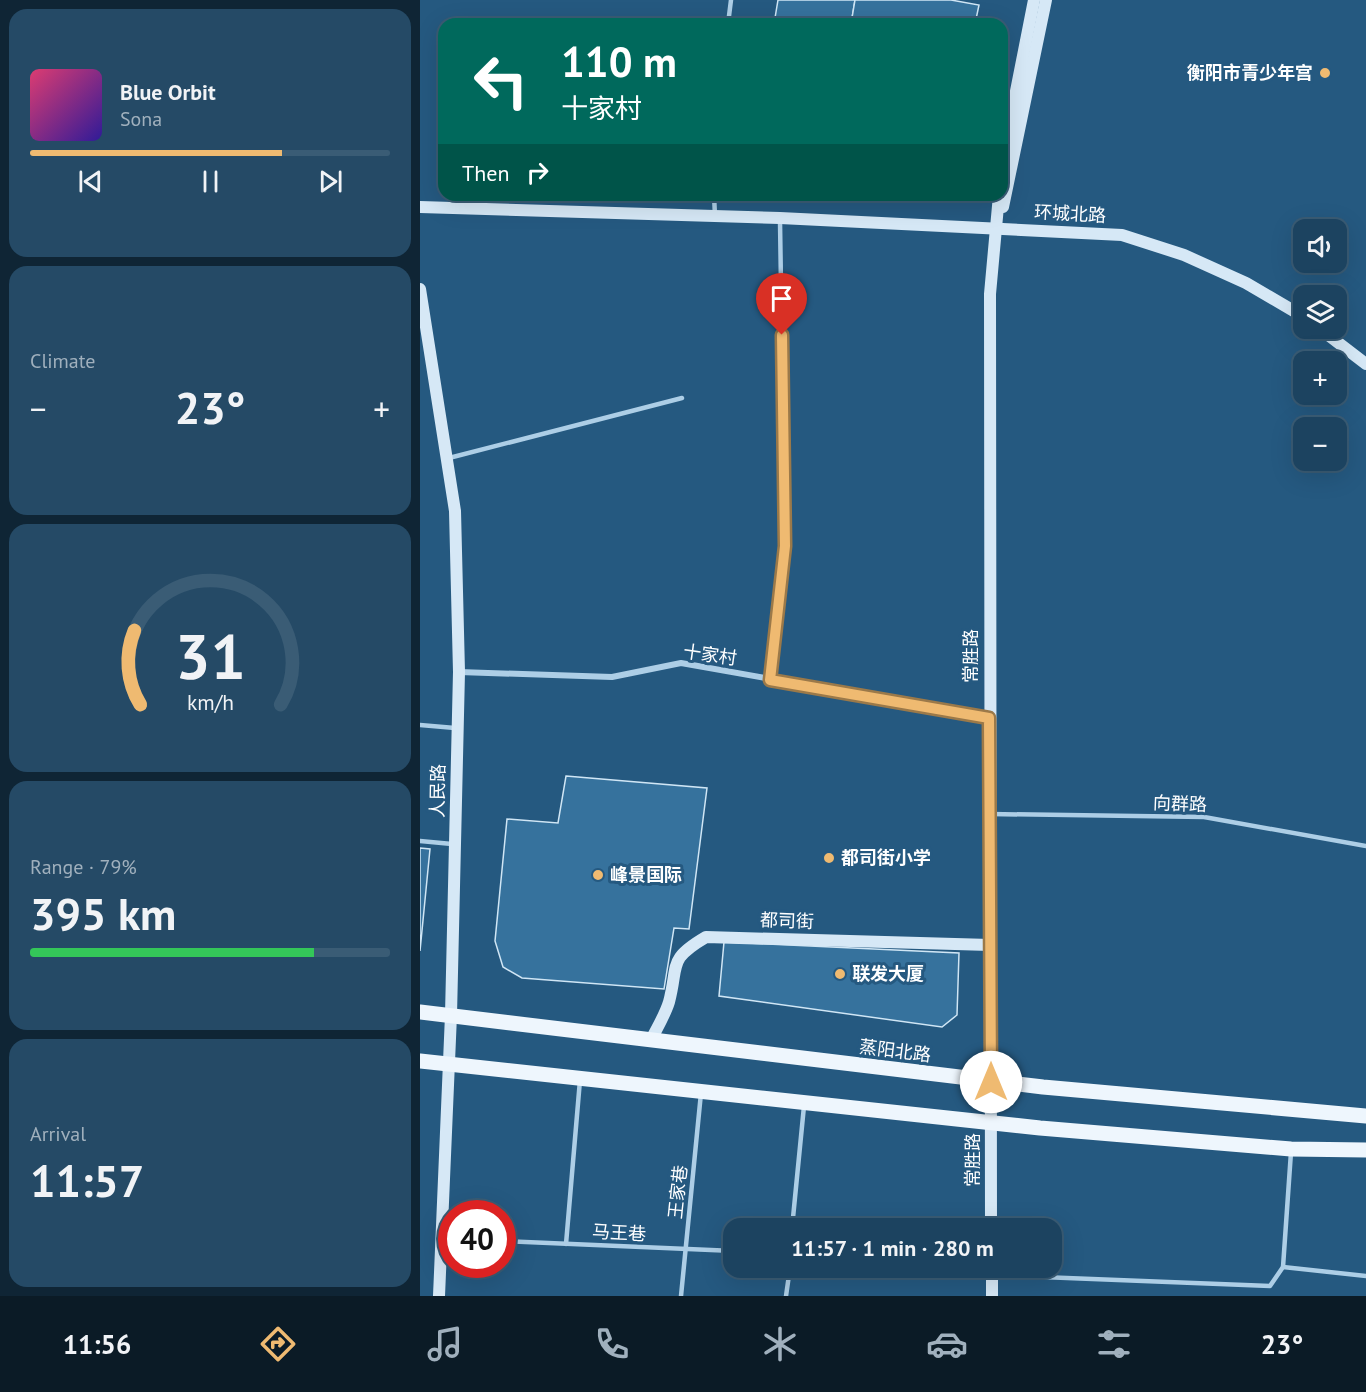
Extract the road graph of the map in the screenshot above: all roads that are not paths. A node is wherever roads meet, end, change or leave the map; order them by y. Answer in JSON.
{"nodes":[{"id":1,"x":731,"y":0,"type":"edge"},
{"id":2,"x":1035,"y":0,"type":"edge"},
{"id":3,"x":1046,"y":0,"type":"edge"},
{"id":4,"x":729,"y":18,"type":"edge"},
{"id":5,"x":1008,"y":133,"type":"edge"},
{"id":6,"x":1008,"y":187,"type":"edge"},
{"id":7,"x":714,"y":201,"type":"edge"},
{"id":8,"x":999,"y":201,"type":"edge"},
{"id":9,"x":1005,"y":201,"type":"edge"},
{"id":10,"x":420,"y":207,"type":"edge"},
{"id":11,"x":715,"y":216,"type":"junction"},
{"id":12,"x":780,"y":218,"type":"junction"},
{"id":13,"x":998,"y":229,"type":"junction"},
{"id":14,"x":420,"y":289,"type":"edge"},
{"id":15,"x":1293,"y":311,"type":"edge"},
{"id":16,"x":1333,"y":339,"type":"edge"},
{"id":17,"x":1366,"y":364,"type":"edge"},
{"id":18,"x":682,"y":398,"type":"dead end"},
{"id":19,"x":447,"y":459,"type":"junction"},
{"id":20,"x":459,"y":672,"type":"junction"},
{"id":21,"x":770,"y":680,"type":"junction"},
{"id":22,"x":989,"y":718,"type":"junction"},
{"id":23,"x":420,"y":725,"type":"edge"},
{"id":24,"x":458,"y":728,"type":"junction"},
{"id":25,"x":990,"y":814,"type":"junction"},
{"id":26,"x":420,"y":841,"type":"edge"},
{"id":27,"x":455,"y":844,"type":"junction"},
{"id":28,"x":1366,"y":846,"type":"edge"},
{"id":29,"x":990,"y":945,"type":"junction"},
{"id":30,"x":420,"y":1012,"type":"edge"},
{"id":31,"x":451,"y":1016,"type":"junction"},
{"id":32,"x":651,"y":1040,"type":"junction"},
{"id":33,"x":420,"y":1061,"type":"edge"},
{"id":34,"x":448,"y":1063,"type":"junction"},
{"id":35,"x":580,"y":1077,"type":"junction"},
{"id":36,"x":991,"y":1082,"type":"junction"},
{"id":37,"x":702,"y":1090,"type":"junction"},
{"id":38,"x":804,"y":1101,"type":"junction"},
{"id":39,"x":1366,"y":1116,"type":"edge"},
{"id":40,"x":991,"y":1122,"type":"junction"},
{"id":41,"x":1291,"y":1149,"type":"junction"},
{"id":42,"x":1366,"y":1150,"type":"edge"},
{"id":43,"x":446,"y":1200,"type":"edge"},
{"id":44,"x":793,"y":1218,"type":"edge"},
{"id":45,"x":991,"y":1218,"type":"edge"},
{"id":46,"x":516,"y":1242,"type":"edge"},
{"id":47,"x":566,"y":1244,"type":"junction"},
{"id":48,"x":686,"y":1249,"type":"junction"},
{"id":49,"x":723,"y":1251,"type":"edge"},
{"id":50,"x":1283,"y":1267,"type":"junction"},
{"id":51,"x":1062,"y":1275,"type":"edge"},
{"id":52,"x":1366,"y":1276,"type":"edge"},
{"id":53,"x":441,"y":1278,"type":"edge"},
{"id":54,"x":789,"y":1278,"type":"edge"},
{"id":55,"x":992,"y":1278,"type":"edge"},
{"id":56,"x":439,"y":1296,"type":"edge"},
{"id":57,"x":681,"y":1296,"type":"edge"},
{"id":58,"x":786,"y":1296,"type":"edge"},
{"id":59,"x":992,"y":1296,"type":"edge"}],
"edges":[{"from":1,"to":4,"type":"lane"},
{"from":2,"to":5,"type":"street"},
{"from":3,"to":6,"type":"street","name":"常胜路"},
{"from":7,"to":11,"type":"lane"},
{"from":8,"to":13,"type":"street","name":"常胜路"},
{"from":9,"to":13,"type":"street","name":"常胜路"},
{"from":10,"to":11,"type":"street","name":"环城北路"},
{"from":11,"to":12,"type":"street","name":"环城北路"},
{"from":12,"to":13,"type":"street","name":"环城北路"},
{"from":12,"to":21,"type":"lane"},
{"from":13,"to":15,"type":"street","name":"环城北路"},
{"from":13,"to":22,"type":"street","name":"常胜路"},
{"from":14,"to":19,"type":"street","name":"人民路"},
{"from":16,"to":17,"type":"street"},
{"from":18,"to":19,"type":"lane"},
{"from":19,"to":20,"type":"street","name":"人民路"},
{"from":20,"to":21,"type":"street","name":"十家村"},
{"from":20,"to":24,"type":"street","name":"人民路"},
{"from":21,"to":22,"type":"street","name":"十家村"},
{"from":22,"to":25,"type":"street","name":"常胜路"},
{"from":23,"to":24,"type":"lane"},
{"from":24,"to":27,"type":"street","name":"人民路"},
{"from":25,"to":28,"type":"lane","name":"向群路"},
{"from":25,"to":29,"type":"street","name":"常胜路"},
{"from":26,"to":27,"type":"lane"},
{"from":27,"to":31,"type":"street","name":"人民路"},
{"from":29,"to":32,"type":"street","name":"都司街"},
{"from":29,"to":36,"type":"street","name":"常胜路"},
{"from":30,"to":31,"type":"main road","name":"蒸阳北路"},
{"from":31,"to":32,"type":"main road","name":"蒸阳北路"},
{"from":31,"to":34,"type":"street","name":"人民路"},
{"from":32,"to":36,"type":"main road","name":"蒸阳北路"},
{"from":33,"to":34,"type":"main road"},
{"from":34,"to":35,"type":"main road"},
{"from":34,"to":43,"type":"street","name":"人民路"},
{"from":35,"to":37,"type":"main road"},
{"from":35,"to":47,"type":"lane"},
{"from":36,"to":39,"type":"main road","name":"蒸阳北路"},
{"from":36,"to":40,"type":"street","name":"常胜路"},
{"from":37,"to":38,"type":"main road"},
{"from":37,"to":48,"type":"lane","name":"王家巷"},
{"from":38,"to":40,"type":"main road"},
{"from":38,"to":44,"type":"lane"},
{"from":40,"to":41,"type":"main road"},
{"from":40,"to":45,"type":"street","name":"常胜路"},
{"from":41,"to":42,"type":"main road"},
{"from":41,"to":50,"type":"lane"},
{"from":46,"to":47,"type":"lane","name":"马王巷"},
{"from":47,"to":48,"type":"lane","name":"马王巷"},
{"from":48,"to":49,"type":"lane","name":"马王巷"},
{"from":48,"to":57,"type":"lane","name":"王家巷"},
{"from":50,"to":51,"type":"lane"},
{"from":50,"to":52,"type":"lane"},
{"from":53,"to":56,"type":"street","name":"人民路"},
{"from":54,"to":58,"type":"lane"},
{"from":55,"to":59,"type":"street"}]}
